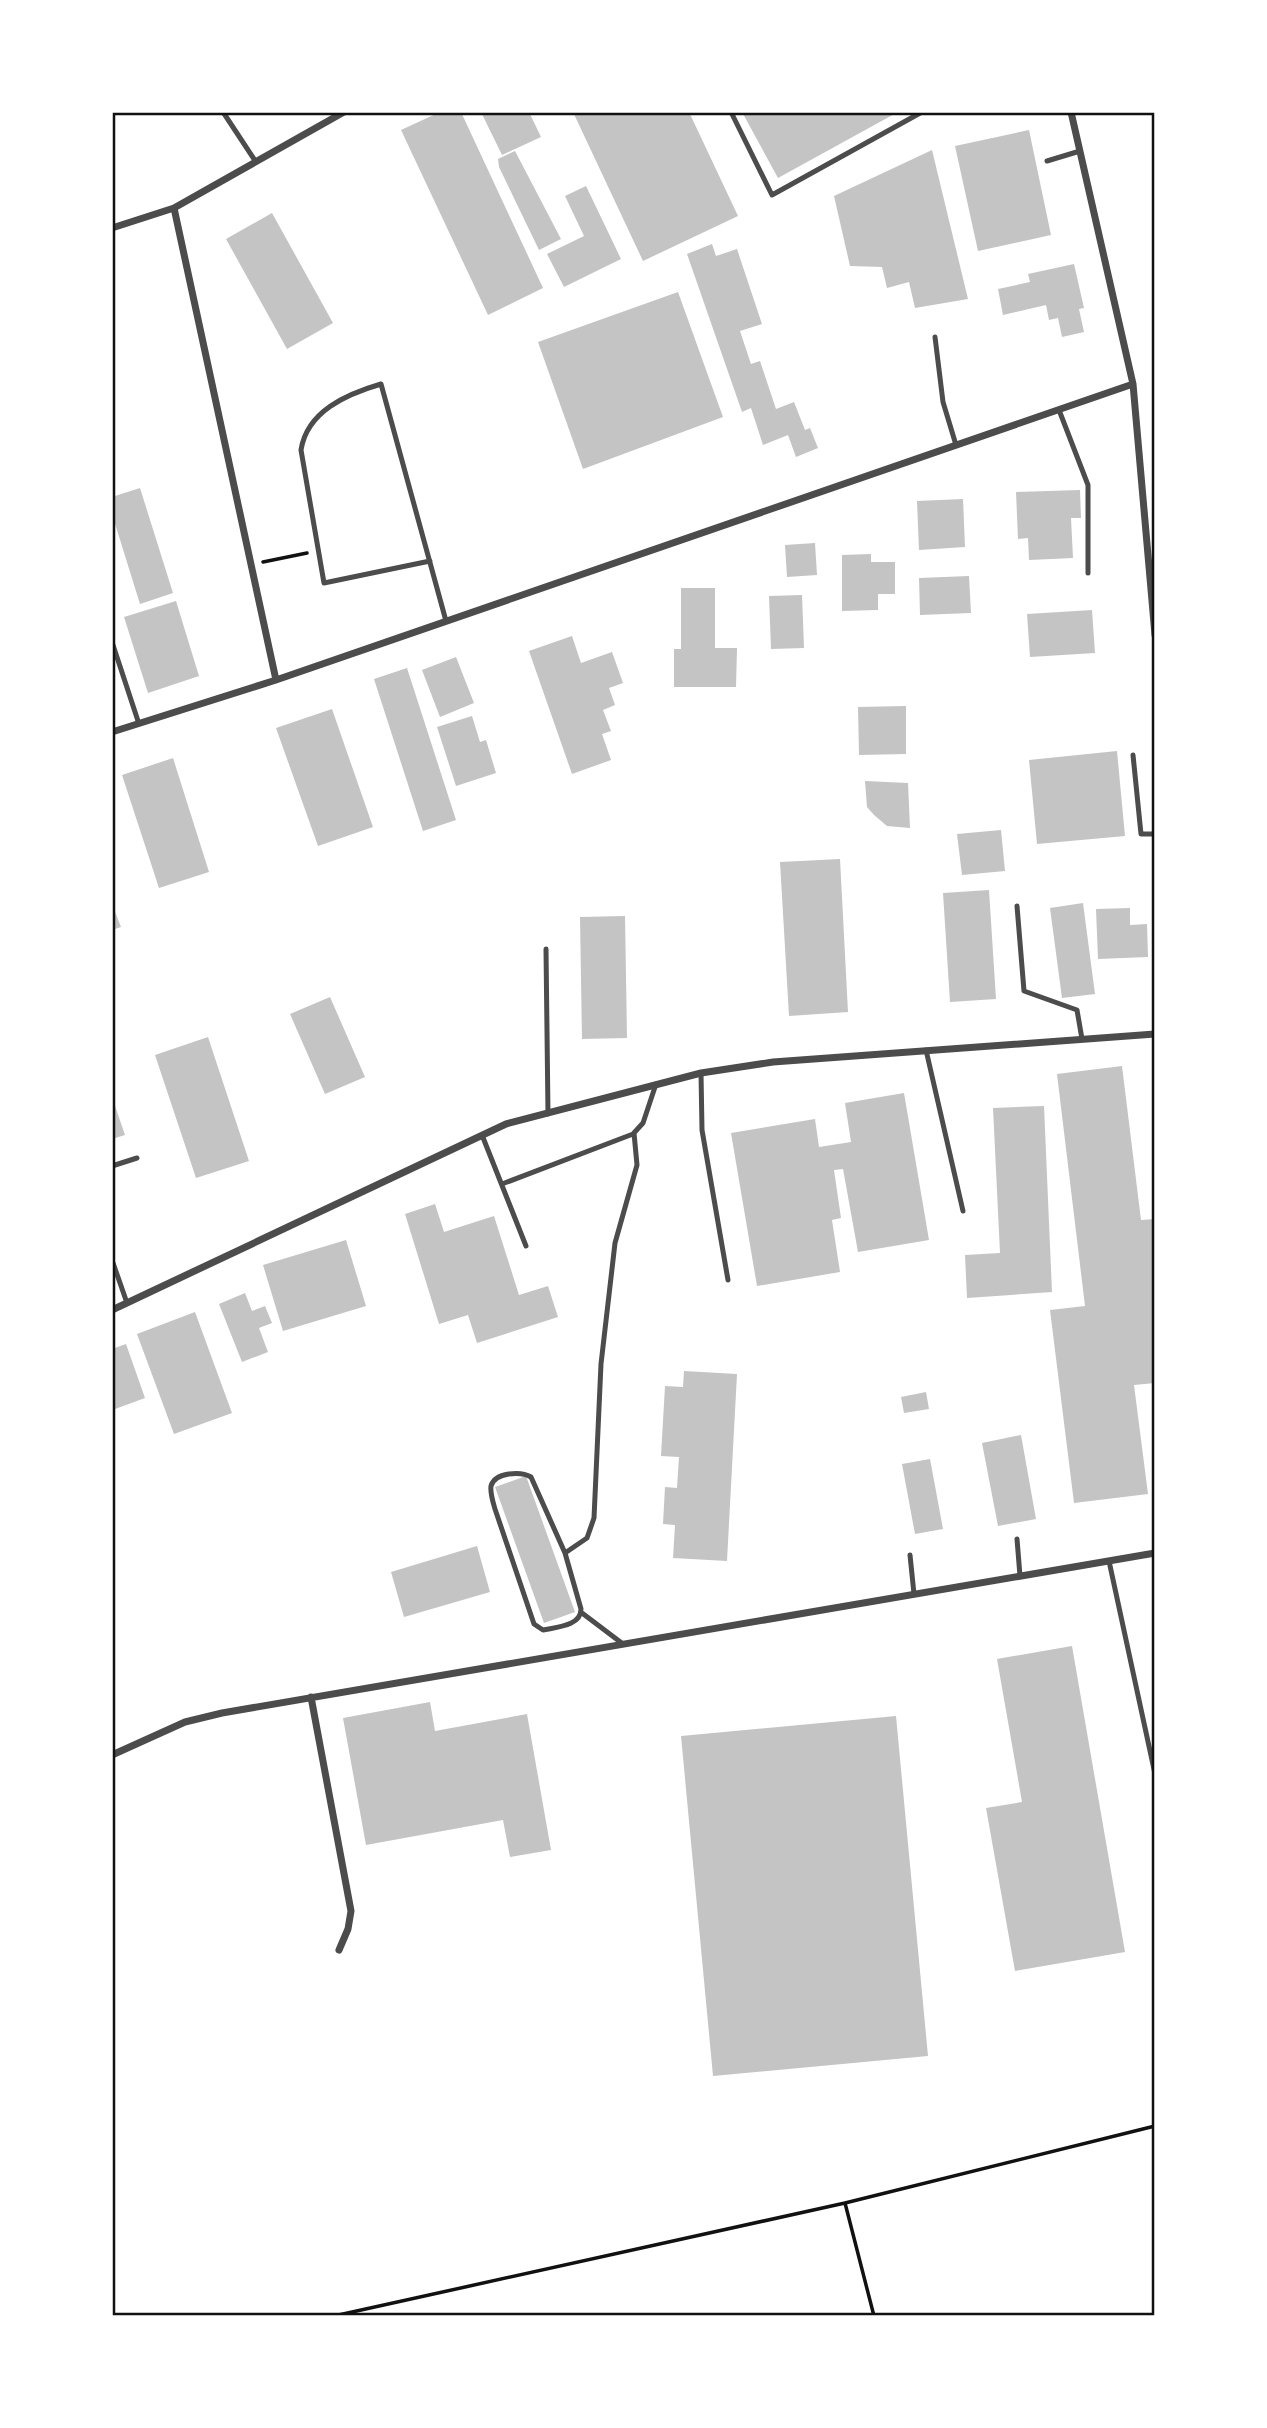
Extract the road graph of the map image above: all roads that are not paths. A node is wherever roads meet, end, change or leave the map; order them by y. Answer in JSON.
{"nodes":[{"id":1,"x":223,"y":112,"type":"edge"},
{"id":2,"x":344,"y":112,"type":"edge"},
{"id":3,"x":732,"y":112,"type":"edge"},
{"id":4,"x":922,"y":112,"type":"edge"},
{"id":5,"x":1071,"y":112,"type":"edge"},
{"id":6,"x":1080,"y":151,"type":"junction"},
{"id":7,"x":1047,"y":161,"type":"dead end"},
{"id":8,"x":256,"y":162,"type":"junction"},
{"id":9,"x":174,"y":208,"type":"junction"},
{"id":10,"x":112,"y":228,"type":"edge"},
{"id":11,"x":935,"y":337,"type":"dead end"},
{"id":12,"x":1133,"y":384,"type":"junction"},
{"id":13,"x":1059,"y":410,"type":"junction"},
{"id":14,"x":956,"y":445,"type":"junction"},
{"id":15,"x":430,"y":562,"type":"junction"},
{"id":16,"x":1088,"y":573,"type":"dead end"},
{"id":17,"x":446,"y":621,"type":"junction"},
{"id":18,"x":1155,"y":635,"type":"edge"},
{"id":19,"x":112,"y":642,"type":"edge"},
{"id":20,"x":276,"y":680,"type":"junction"},
{"id":21,"x":139,"y":724,"type":"junction"},
{"id":22,"x":112,"y":733,"type":"edge"},
{"id":23,"x":1133,"y":755,"type":"dead end"},
{"id":24,"x":1155,"y":834,"type":"edge"},
{"id":25,"x":1017,"y":906,"type":"dead end"},
{"id":26,"x":547,"y":949,"type":"dead end"},
{"id":27,"x":1155,"y":1034,"type":"edge"},
{"id":28,"x":1082,"y":1039,"type":"junction"},
{"id":29,"x":926,"y":1050,"type":"junction"},
{"id":30,"x":701,"y":1073,"type":"junction"},
{"id":31,"x":656,"y":1084,"type":"junction"},
{"id":32,"x":548,"y":1114,"type":"junction"},
{"id":33,"x":634,"y":1133,"type":"junction"},
{"id":34,"x":482,"y":1135,"type":"junction"},
{"id":35,"x":137,"y":1158,"type":"dead end"},
{"id":36,"x":112,"y":1166,"type":"edge"},
{"id":37,"x":502,"y":1184,"type":"junction"},
{"id":38,"x":962,"y":1211,"type":"dead end"},
{"id":39,"x":526,"y":1246,"type":"dead end"},
{"id":40,"x":112,"y":1260,"type":"edge"},
{"id":41,"x":728,"y":1280,"type":"dead end"},
{"id":42,"x":127,"y":1303,"type":"junction"},
{"id":43,"x":112,"y":1310,"type":"edge"},
{"id":44,"x":1017,"y":1539,"type":"dead end"},
{"id":45,"x":565,"y":1553,"type":"junction"},
{"id":46,"x":1155,"y":1553,"type":"edge"},
{"id":47,"x":910,"y":1555,"type":"dead end"},
{"id":48,"x":1109,"y":1561,"type":"junction"},
{"id":49,"x":1020,"y":1576,"type":"junction"},
{"id":50,"x":914,"y":1594,"type":"junction"},
{"id":51,"x":582,"y":1613,"type":"junction"},
{"id":52,"x":623,"y":1644,"type":"junction"},
{"id":53,"x":311,"y":1698,"type":"junction"},
{"id":54,"x":112,"y":1755,"type":"edge"},
{"id":55,"x":1155,"y":1774,"type":"edge"},
{"id":56,"x":339,"y":1950,"type":"dead end"}],
"edges":[{"from":1,"to":8,"type":"lane"},
{"from":2,"to":8,"type":"street"},
{"from":3,"to":4,"type":"lane"},
{"from":5,"to":6,"type":"street"},
{"from":6,"to":7,"type":"lane"},
{"from":6,"to":12,"type":"street"},
{"from":8,"to":9,"type":"street"},
{"from":9,"to":10,"type":"street"},
{"from":9,"to":20,"type":"street"},
{"from":11,"to":14,"type":"lane"},
{"from":12,"to":13,"type":"street"},
{"from":12,"to":18,"type":"street"},
{"from":13,"to":14,"type":"street"},
{"from":13,"to":16,"type":"lane"},
{"from":14,"to":17,"type":"street"},
{"from":15,"to":15,"type":"lane"},
{"from":15,"to":17,"type":"lane"},
{"from":17,"to":20,"type":"street"},
{"from":19,"to":21,"type":"lane"},
{"from":20,"to":21,"type":"street"},
{"from":21,"to":22,"type":"street"},
{"from":23,"to":24,"type":"lane"},
{"from":25,"to":28,"type":"lane"},
{"from":26,"to":32,"type":"lane"},
{"from":27,"to":28,"type":"street"},
{"from":28,"to":29,"type":"street"},
{"from":29,"to":30,"type":"street"},
{"from":29,"to":38,"type":"lane"},
{"from":30,"to":31,"type":"street"},
{"from":30,"to":41,"type":"lane"},
{"from":31,"to":32,"type":"street"},
{"from":31,"to":33,"type":"lane"},
{"from":32,"to":34,"type":"street"},
{"from":33,"to":37,"type":"lane"},
{"from":33,"to":45,"type":"lane"},
{"from":34,"to":37,"type":"lane"},
{"from":34,"to":42,"type":"street"},
{"from":35,"to":36,"type":"lane"},
{"from":37,"to":39,"type":"lane"},
{"from":40,"to":42,"type":"lane"},
{"from":42,"to":43,"type":"street"},
{"from":44,"to":49,"type":"lane"},
{"from":45,"to":51,"type":"lane"},
{"from":45,"to":51,"type":"lane"},
{"from":46,"to":48,"type":"street"},
{"from":47,"to":50,"type":"lane"},
{"from":48,"to":49,"type":"street"},
{"from":48,"to":55,"type":"lane"},
{"from":49,"to":50,"type":"street"},
{"from":50,"to":52,"type":"street"},
{"from":51,"to":52,"type":"lane"},
{"from":52,"to":53,"type":"street"},
{"from":53,"to":54,"type":"street"},
{"from":53,"to":56,"type":"street"}]}
